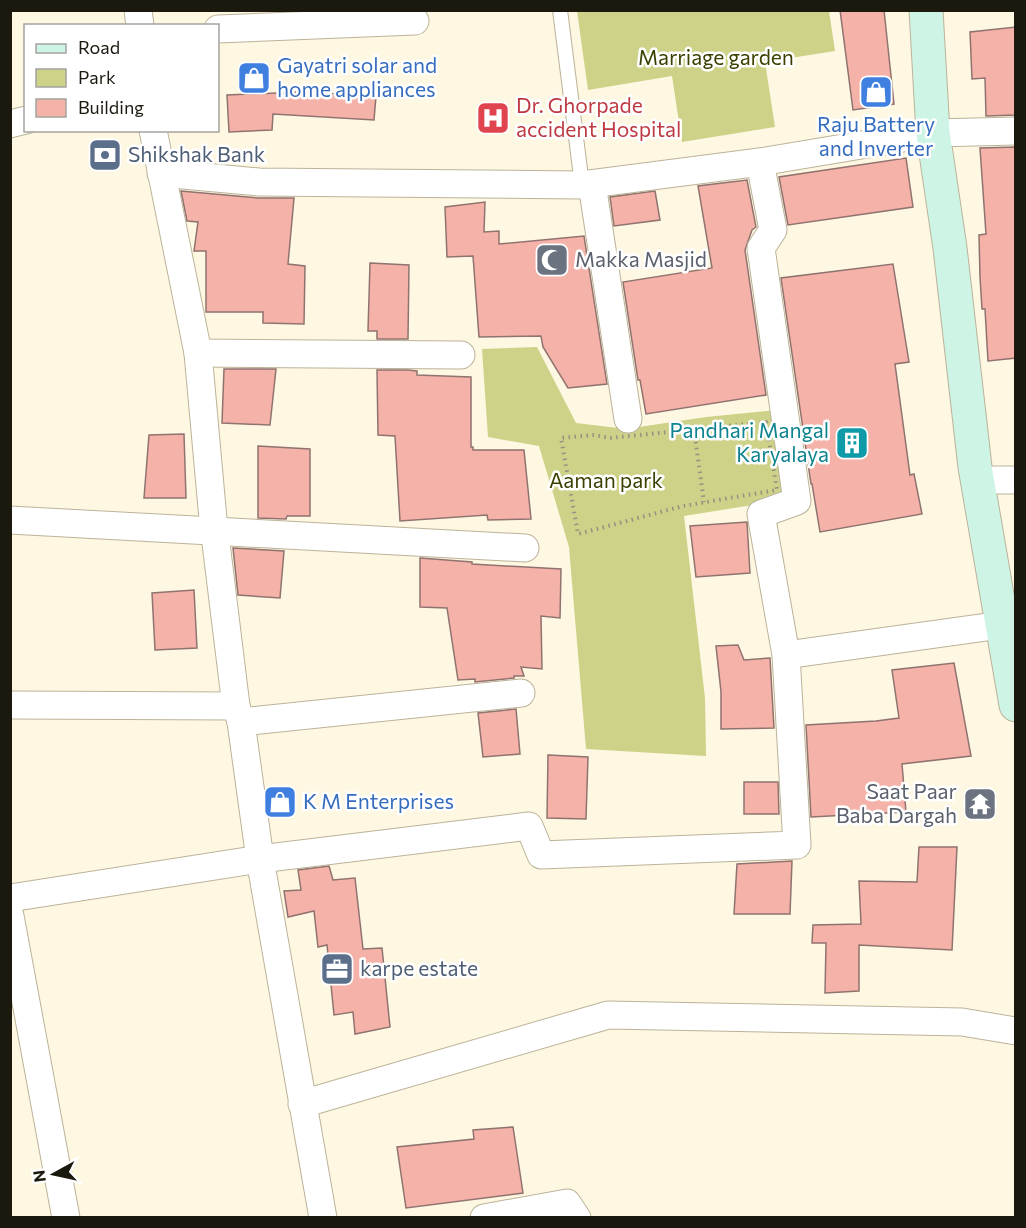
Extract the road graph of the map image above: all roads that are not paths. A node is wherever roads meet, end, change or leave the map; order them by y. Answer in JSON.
{"nodes":[{"id":1,"x":560,"y":10,"type":"edge"},
{"id":2,"x":926,"y":10,"type":"edge"},
{"id":3,"x":415,"y":21,"type":"dead end"},
{"id":4,"x":219,"y":29,"type":"edge"},
{"id":5,"x":1016,"y":131,"type":"edge"},
{"id":6,"x":153,"y":132,"type":"edge"},
{"id":7,"x":933,"y":133,"type":"junction"},
{"id":8,"x":760,"y":162,"type":"junction"},
{"id":9,"x":161,"y":173,"type":"junction"},
{"id":10,"x":587,"y":185,"type":"junction"},
{"id":11,"x":198,"y":353,"type":"junction"},
{"id":12,"x":461,"y":355,"type":"dead end"},
{"id":13,"x":628,"y":419,"type":"dead end"},
{"id":14,"x":977,"y":480,"type":"junction"},
{"id":15,"x":1016,"y":480,"type":"edge"},
{"id":16,"x":10,"y":520,"type":"edge"},
{"id":17,"x":214,"y":531,"type":"junction"},
{"id":18,"x":525,"y":548,"type":"dead end"},
{"id":19,"x":1008,"y":625,"type":"edge"},
{"id":20,"x":786,"y":655,"type":"junction"},
{"id":21,"x":521,"y":693,"type":"dead end"},
{"id":22,"x":10,"y":705,"type":"edge"},
{"id":23,"x":1016,"y":705,"type":"edge"},
{"id":24,"x":239,"y":714,"type":"junction"},
{"id":25,"x":260,"y":859,"type":"junction"},
{"id":26,"x":10,"y":898,"type":"edge"},
{"id":27,"x":10,"y":916,"type":"edge"},
{"id":28,"x":1016,"y":1031,"type":"edge"},
{"id":29,"x":302,"y":1104,"type":"junction"},
{"id":30,"x":66,"y":1218,"type":"edge"},
{"id":31,"x":323,"y":1218,"type":"edge"},
{"id":32,"x":484,"y":1218,"type":"edge"},
{"id":33,"x":577,"y":1218,"type":"edge"}],
"edges":[{"from":1,"to":10,"type":"lane"},
{"from":2,"to":7,"type":"main road"},
{"from":3,"to":4,"type":"street"},
{"from":5,"to":7,"type":"street"},
{"from":6,"to":9,"type":"street"},
{"from":7,"to":8,"type":"street"},
{"from":7,"to":14,"type":"main road"},
{"from":8,"to":10,"type":"street"},
{"from":8,"to":20,"type":"street"},
{"from":9,"to":10,"type":"street"},
{"from":9,"to":11,"type":"street"},
{"from":10,"to":13,"type":"street"},
{"from":11,"to":12,"type":"street"},
{"from":11,"to":17,"type":"street"},
{"from":14,"to":15,"type":"street"},
{"from":14,"to":19,"type":"main road"},
{"from":16,"to":17,"type":"street"},
{"from":17,"to":18,"type":"street"},
{"from":17,"to":24,"type":"street"},
{"from":19,"to":20,"type":"street"},
{"from":19,"to":23,"type":"main road"},
{"from":20,"to":25,"type":"street"},
{"from":21,"to":24,"type":"street"},
{"from":22,"to":24,"type":"street"},
{"from":24,"to":25,"type":"street"},
{"from":25,"to":26,"type":"street"},
{"from":25,"to":29,"type":"street"},
{"from":27,"to":30,"type":"street"},
{"from":28,"to":29,"type":"street"},
{"from":29,"to":31,"type":"street"},
{"from":32,"to":33,"type":"street"}]}
